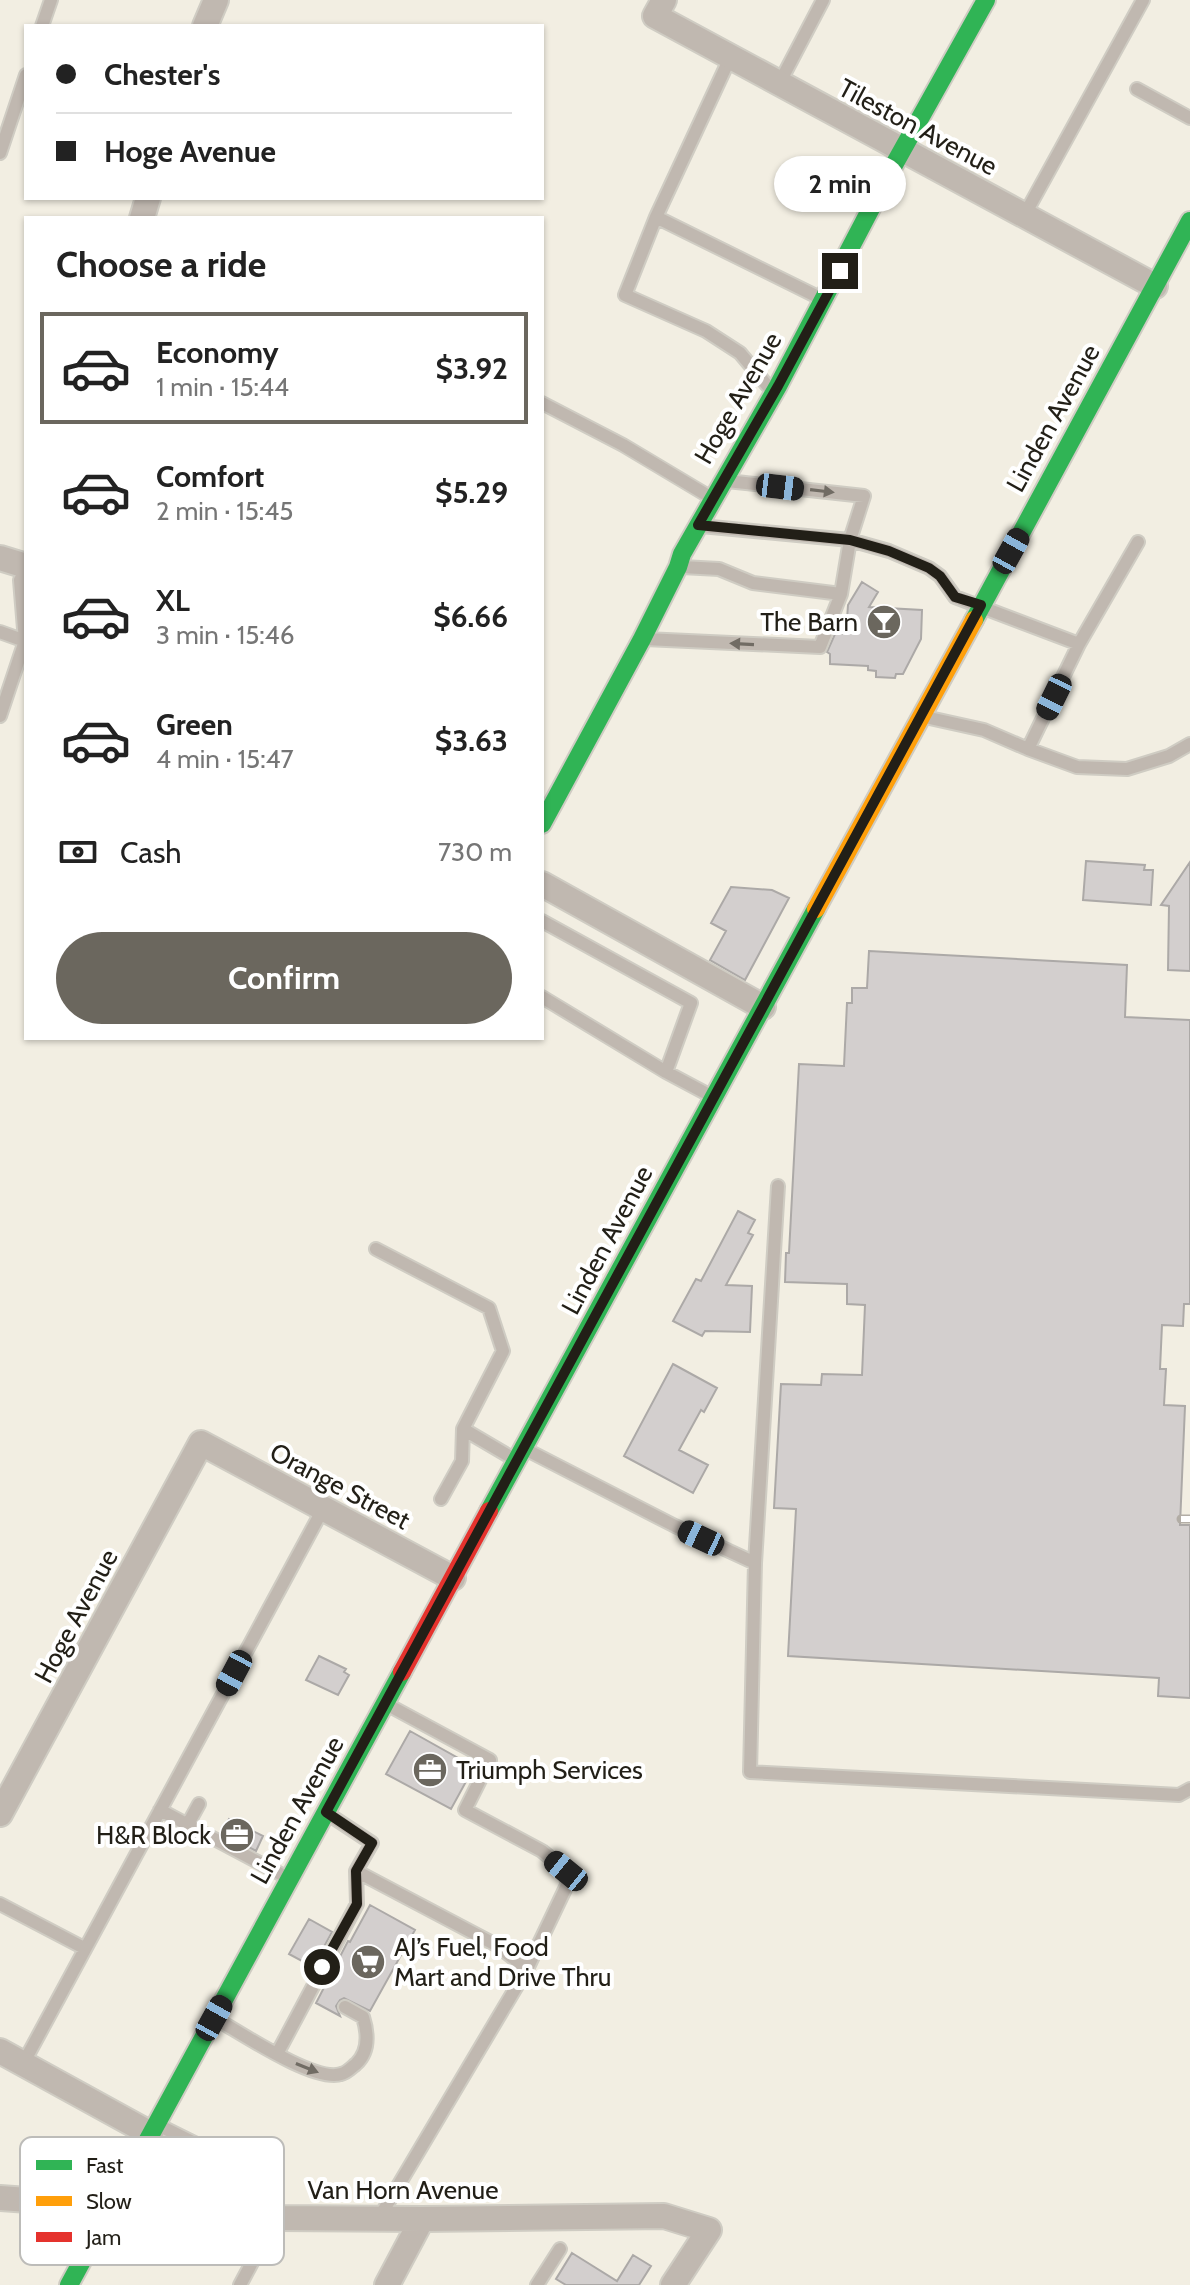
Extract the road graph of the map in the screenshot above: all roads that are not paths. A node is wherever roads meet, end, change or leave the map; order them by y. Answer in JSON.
{"nodes":[{"id":1,"x":51,"y":0,"type":"edge"},
{"id":2,"x":823,"y":0,"type":"edge"},
{"id":3,"x":986,"y":0,"type":"edge"},
{"id":4,"x":1143,"y":0,"type":"edge"},
{"id":5,"x":213,"y":1,"type":"edge"},
{"id":6,"x":660,"y":8,"type":"edge"},
{"id":7,"x":43,"y":24,"type":"edge"},
{"id":8,"x":206,"y":24,"type":"edge"},
{"id":9,"x":730,"y":58,"type":"junction"},
{"id":10,"x":24,"y":81,"type":"edge"},
{"id":11,"x":779,"y":84,"type":"junction"},
{"id":12,"x":1137,"y":89,"type":"dead end"},
{"id":13,"x":1190,"y":118,"type":"edge"},
{"id":14,"x":902,"y":151,"type":"junction"},
{"id":15,"x":0,"y":153,"type":"edge"},
{"id":16,"x":1024,"y":216,"type":"junction"},
{"id":17,"x":656,"y":217,"type":"junction"},
{"id":18,"x":1190,"y":221,"type":"edge"},
{"id":19,"x":1155,"y":286,"type":"junction"},
{"id":20,"x":824,"y":301,"type":"junction"},
{"id":21,"x":774,"y":394,"type":"junction"},
{"id":22,"x":544,"y":404,"type":"edge"},
{"id":23,"x":724,"y":480,"type":"junction"},
{"id":24,"x":713,"y":499,"type":"junction"},
{"id":25,"x":698,"y":525,"type":"junction"},
{"id":26,"x":850,"y":540,"type":"junction"},
{"id":27,"x":1138,"y":542,"type":"dead end"},
{"id":28,"x":0,"y":558,"type":"edge"},
{"id":29,"x":24,"y":567,"type":"edge"},
{"id":30,"x":678,"y":567,"type":"junction"},
{"id":31,"x":24,"y":572,"type":"edge"},
{"id":32,"x":841,"y":594,"type":"junction"},
{"id":33,"x":981,"y":605,"type":"junction"},
{"id":34,"x":24,"y":629,"type":"edge"},
{"id":35,"x":0,"y":632,"type":"edge"},
{"id":36,"x":642,"y":639,"type":"junction"},
{"id":37,"x":24,"y":641,"type":"edge"},
{"id":38,"x":24,"y":644,"type":"edge"},
{"id":39,"x":1079,"y":644,"type":"junction"},
{"id":40,"x":0,"y":716,"type":"edge"},
{"id":41,"x":922,"y":717,"type":"junction"},
{"id":42,"x":1190,"y":744,"type":"edge"},
{"id":43,"x":1028,"y":749,"type":"junction"},
{"id":44,"x":544,"y":820,"type":"edge"},
{"id":45,"x":544,"y":885,"type":"edge"},
{"id":46,"x":544,"y":922,"type":"edge"},
{"id":47,"x":544,"y":998,"type":"edge"},
{"id":48,"x":763,"y":1007,"type":"junction"},
{"id":49,"x":666,"y":1072,"type":"junction"},
{"id":50,"x":714,"y":1097,"type":"junction"},
{"id":51,"x":778,"y":1186,"type":"dead end"},
{"id":52,"x":376,"y":1249,"type":"dead end"},
{"id":53,"x":463,"y":1429,"type":"junction"},
{"id":54,"x":201,"y":1443,"type":"joint"},
{"id":55,"x":520,"y":1454,"type":"junction"},
{"id":56,"x":441,"y":1499,"type":"dead end"},
{"id":57,"x":323,"y":1509,"type":"junction"},
{"id":58,"x":755,"y":1563,"type":"junction"},
{"id":59,"x":453,"y":1578,"type":"junction"},
{"id":60,"x":385,"y":1704,"type":"junction"},
{"id":61,"x":1186,"y":1793,"type":"edge"},
{"id":62,"x":199,"y":1804,"type":"dead end"},
{"id":63,"x":160,"y":1810,"type":"junction"},
{"id":64,"x":326,"y":1812,"type":"junction"},
{"id":65,"x":0,"y":1814,"type":"edge"},
{"id":66,"x":188,"y":1824,"type":"junction"},
{"id":67,"x":356,"y":1871,"type":"junction"},
{"id":68,"x":290,"y":1879,"type":"junction"},
{"id":69,"x":0,"y":1904,"type":"edge"},
{"id":70,"x":84,"y":1948,"type":"junction"},
{"id":71,"x":527,"y":1969,"type":"junction"},
{"id":72,"x":345,"y":2007,"type":"dead end"},
{"id":73,"x":214,"y":2018,"type":"junction"},
{"id":74,"x":0,"y":2051,"type":"edge"},
{"id":75,"x":277,"y":2054,"type":"junction"},
{"id":76,"x":23,"y":2064,"type":"junction"},
{"id":77,"x":154,"y":2129,"type":"junction"},
{"id":78,"x":150,"y":2137,"type":"edge"},
{"id":79,"x":182,"y":2137,"type":"edge"},
{"id":80,"x":0,"y":2198,"type":"edge"},
{"id":81,"x":20,"y":2199,"type":"edge"},
{"id":82,"x":284,"y":2217,"type":"edge"},
{"id":83,"x":379,"y":2218,"type":"junction"},
{"id":84,"x":422,"y":2219,"type":"junction"},
{"id":85,"x":560,"y":2249,"type":"dead end"},
{"id":86,"x":80,"y":2265,"type":"edge"},
{"id":87,"x":248,"y":2265,"type":"edge"},
{"id":88,"x":69,"y":2285,"type":"edge"},
{"id":89,"x":240,"y":2285,"type":"edge"},
{"id":90,"x":387,"y":2285,"type":"edge"},
{"id":91,"x":537,"y":2285,"type":"edge"},
{"id":92,"x":673,"y":2285,"type":"edge"}],
"edges":[{"from":1,"to":7,"type":"lane"},
{"from":2,"to":11,"type":"lane"},
{"from":3,"to":14,"type":"street","name":"Hoge Avenue"},
{"from":4,"to":16,"type":"lane"},
{"from":5,"to":8,"type":"street"},
{"from":6,"to":9,"type":"street","name":"Tileston Avenue"},
{"from":9,"to":11,"type":"street","name":"Tileston Avenue"},
{"from":9,"to":17,"type":"lane"},
{"from":10,"to":15,"type":"lane"},
{"from":11,"to":14,"type":"street","name":"Tileston Avenue"},
{"from":12,"to":13,"type":"lane"},
{"from":14,"to":16,"type":"street","name":"Tileston Avenue"},
{"from":14,"to":20,"type":"street","name":"Hoge Avenue"},
{"from":16,"to":19,"type":"street","name":"Tileston Avenue"},
{"from":17,"to":20,"type":"lane"},
{"from":17,"to":21,"type":"lane"},
{"from":18,"to":19,"type":"street","name":"Linden Avenue"},
{"from":19,"to":33,"type":"street","name":"Linden Avenue"},
{"from":20,"to":21,"type":"street","name":"Hoge Avenue"},
{"from":21,"to":23,"type":"street","name":"Hoge Avenue"},
{"from":22,"to":24,"type":"lane"},
{"from":23,"to":24,"type":"street","name":"Hoge Avenue"},
{"from":23,"to":26,"type":"lane","one_way":true},
{"from":24,"to":25,"type":"street","name":"Hoge Avenue"},
{"from":25,"to":26,"type":"lane"},
{"from":25,"to":30,"type":"street","name":"Hoge Avenue"},
{"from":26,"to":32,"type":"lane"},
{"from":26,"to":33,"type":"lane"},
{"from":27,"to":39,"type":"lane"},
{"from":28,"to":29,"type":"street"},
{"from":30,"to":32,"type":"lane"},
{"from":30,"to":36,"type":"street","name":"Hoge Avenue"},
{"from":31,"to":34,"type":"lane"},
{"from":32,"to":36,"type":"lane","one_way":true},
{"from":33,"to":39,"type":"lane"},
{"from":33,"to":41,"type":"street","name":"Linden Avenue"},
{"from":35,"to":37,"type":"lane"},
{"from":36,"to":44,"type":"street","name":"Hoge Avenue"},
{"from":38,"to":40,"type":"lane"},
{"from":39,"to":43,"type":"lane"},
{"from":41,"to":43,"type":"lane"},
{"from":41,"to":48,"type":"street","name":"Linden Avenue"},
{"from":42,"to":43,"type":"lane"},
{"from":45,"to":48,"type":"street"},
{"from":46,"to":49,"type":"lane"},
{"from":47,"to":49,"type":"lane"},
{"from":48,"to":50,"type":"street","name":"Linden Avenue"},
{"from":49,"to":50,"type":"lane"},
{"from":50,"to":55,"type":"street","name":"Linden Avenue"},
{"from":51,"to":58,"type":"lane"},
{"from":52,"to":53,"type":"lane"},
{"from":53,"to":55,"type":"lane"},
{"from":53,"to":56,"type":"lane"},
{"from":54,"to":57,"type":"street","name":"Orange Street"},
{"from":54,"to":65,"type":"street","name":"Hoge Avenue"},
{"from":55,"to":58,"type":"lane"},
{"from":55,"to":59,"type":"street","name":"Linden Avenue"},
{"from":57,"to":59,"type":"street","name":"Orange Street"},
{"from":57,"to":63,"type":"lane"},
{"from":58,"to":61,"type":"lane"},
{"from":59,"to":60,"type":"street","name":"Linden Avenue"},
{"from":60,"to":64,"type":"street","name":"Linden Avenue"},
{"from":60,"to":71,"type":"lane"},
{"from":62,"to":66,"type":"lane"},
{"from":63,"to":66,"type":"lane"},
{"from":63,"to":70,"type":"lane"},
{"from":64,"to":67,"type":"lane"},
{"from":64,"to":68,"type":"street","name":"Linden Avenue"},
{"from":66,"to":68,"type":"lane"},
{"from":67,"to":71,"type":"lane"},
{"from":67,"to":75,"type":"lane"},
{"from":68,"to":73,"type":"street","name":"Linden Avenue"},
{"from":69,"to":70,"type":"lane"},
{"from":70,"to":76,"type":"lane"},
{"from":71,"to":83,"type":"lane"},
{"from":75,"to":72,"type":"lane","one_way":true},
{"from":73,"to":75,"type":"lane"},
{"from":73,"to":77,"type":"street","name":"Linden Avenue"},
{"from":74,"to":76,"type":"street"},
{"from":76,"to":77,"type":"street"},
{"from":77,"to":78,"type":"street","name":"Linden Avenue"},
{"from":77,"to":79,"type":"lane"},
{"from":80,"to":81,"type":"street","name":"Van Horn Avenue"},
{"from":82,"to":83,"type":"street","name":"Van Horn Avenue"},
{"from":83,"to":84,"type":"street","name":"Van Horn Avenue"},
{"from":84,"to":90,"type":"street"},
{"from":84,"to":92,"type":"street","name":"Van Horn Avenue"},
{"from":85,"to":91,"type":"lane"},
{"from":86,"to":88,"type":"street","name":"Linden Avenue"},
{"from":87,"to":89,"type":"lane"}]}
